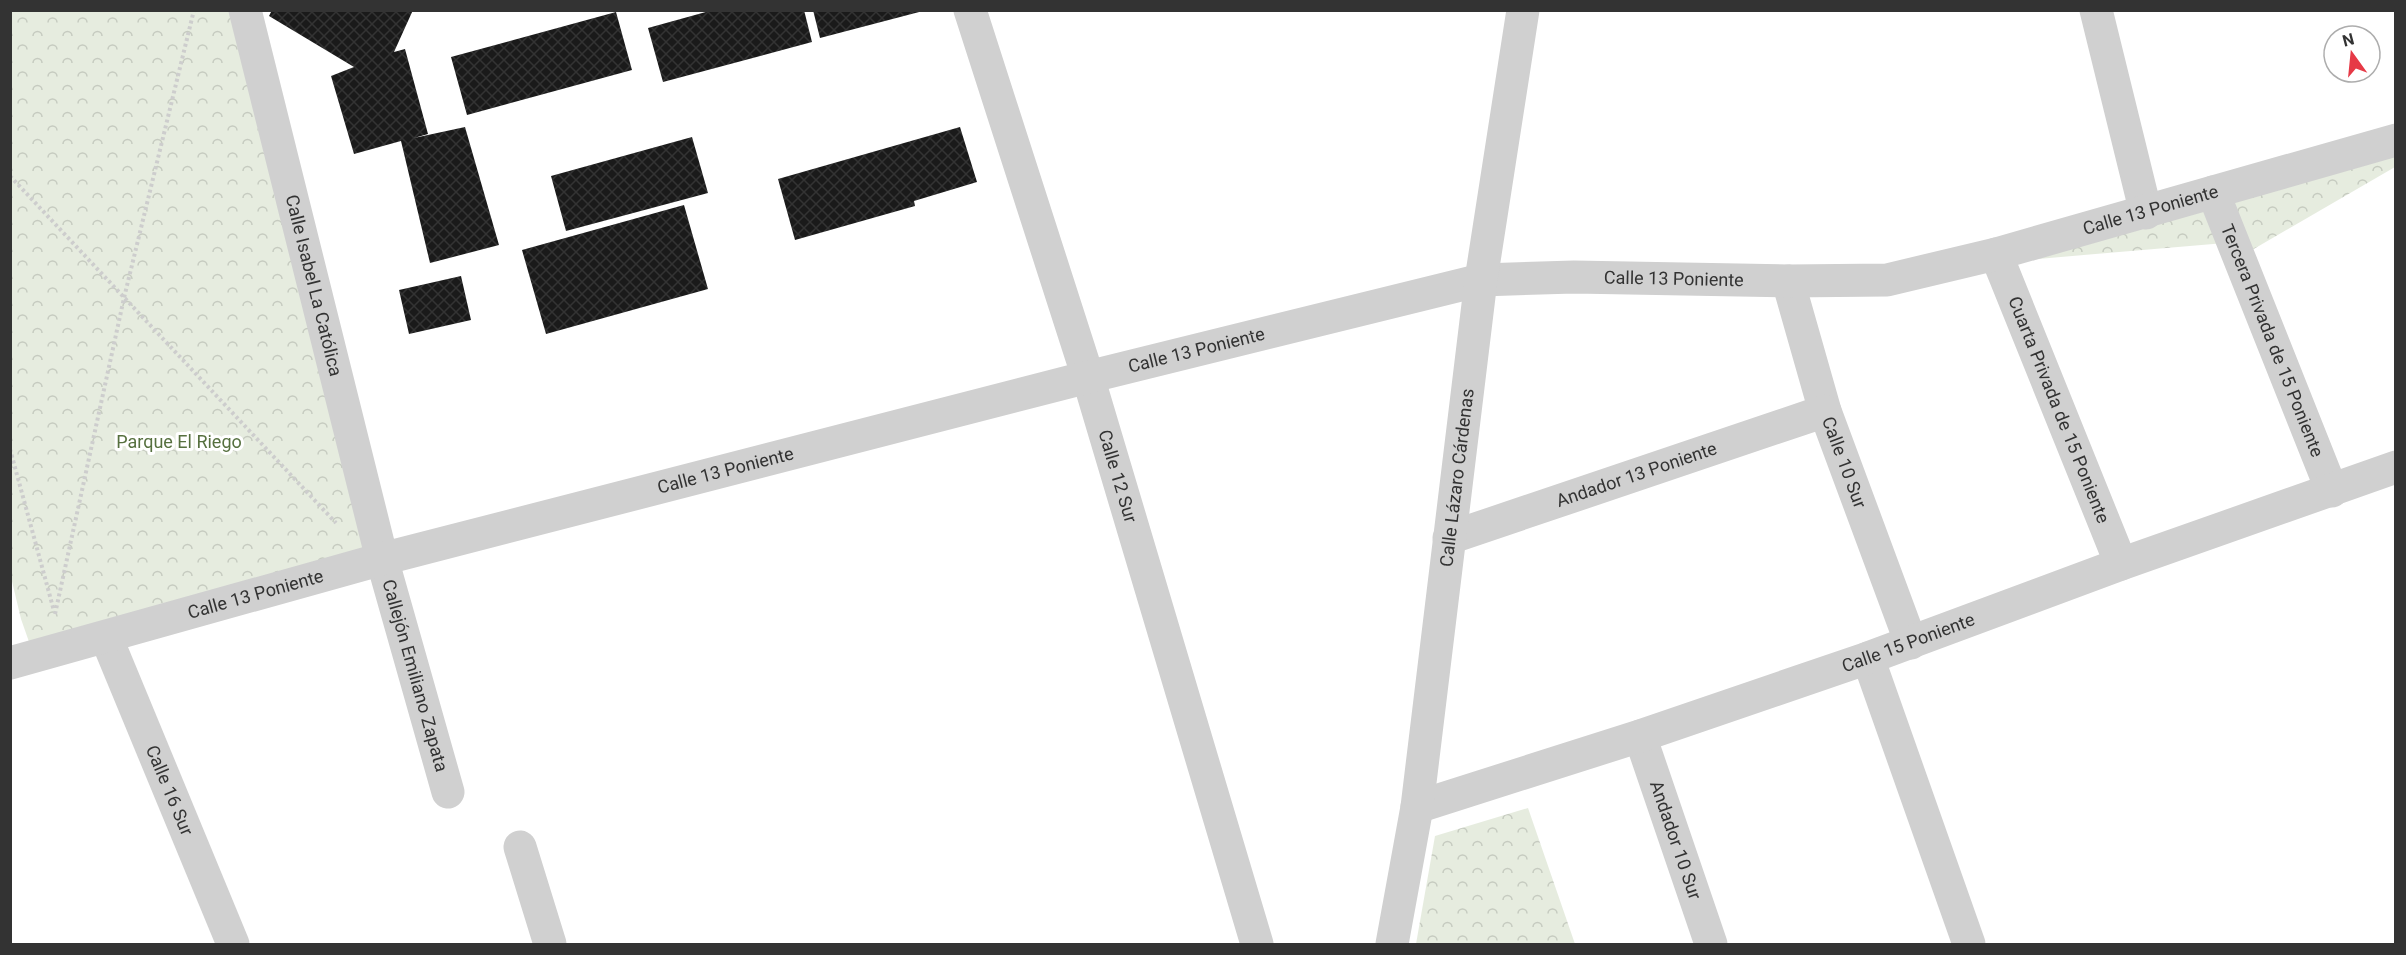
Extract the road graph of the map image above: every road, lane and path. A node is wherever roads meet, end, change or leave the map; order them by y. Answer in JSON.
{"nodes":[{"id":1,"x":194,"y":10,"type":"edge"},
{"id":2,"x":245,"y":10,"type":"edge"},
{"id":3,"x":970,"y":10,"type":"edge"},
{"id":4,"x":1523,"y":10,"type":"edge"},
{"id":5,"x":2096,"y":10,"type":"edge"},
{"id":6,"x":2396,"y":140,"type":"edge"},
{"id":7,"x":10,"y":176,"type":"edge"},
{"id":8,"x":2213,"y":192,"type":"junction"},
{"id":9,"x":2146,"y":213,"type":"junction"},
{"id":10,"x":1996,"y":254,"type":"junction"},
{"id":11,"x":1481,"y":280,"type":"junction"},
{"id":12,"x":1788,"y":281,"type":"junction"},
{"id":13,"x":124,"y":298,"type":"junction"},
{"id":14,"x":1088,"y":377,"type":"junction"},
{"id":15,"x":1825,"y":411,"type":"junction"},
{"id":16,"x":10,"y":449,"type":"edge"},
{"id":17,"x":2396,"y":467,"type":"edge"},
{"id":18,"x":2332,"y":491,"type":"junction"},
{"id":19,"x":337,"y":524,"type":"dead end"},
{"id":20,"x":1449,"y":538,"type":"junction"},
{"id":21,"x":382,"y":559,"type":"junction"},
{"id":22,"x":2121,"y":564,"type":"junction"},
{"id":23,"x":55,"y":614,"type":"junction"},
{"id":24,"x":106,"y":637,"type":"junction"},
{"id":25,"x":1911,"y":642,"type":"junction"},
{"id":26,"x":1868,"y":658,"type":"junction"},
{"id":27,"x":21,"y":660,"type":"edge"},
{"id":28,"x":1640,"y":736,"type":"junction"},
{"id":29,"x":448,"y":792,"type":"dead end"},
{"id":30,"x":1417,"y":807,"type":"junction"},
{"id":31,"x":520,"y":847,"type":"dead end"},
{"id":32,"x":233,"y":945,"type":"edge"},
{"id":33,"x":550,"y":945,"type":"edge"},
{"id":34,"x":1257,"y":945,"type":"edge"},
{"id":35,"x":1392,"y":945,"type":"edge"},
{"id":36,"x":1711,"y":945,"type":"edge"},
{"id":37,"x":1969,"y":945,"type":"edge"}],
"edges":[{"from":1,"to":13,"type":"path"},
{"from":2,"to":21,"type":"street","name":"Calle Isabel La Católica"},
{"from":3,"to":14,"type":"street","name":"Calle 12 Sur"},
{"from":4,"to":11,"type":"street","name":"Calle Lázaro Cárdenas"},
{"from":5,"to":9,"type":"street"},
{"from":6,"to":8,"type":"street","name":"Calle 13 Poniente"},
{"from":7,"to":13,"type":"path"},
{"from":8,"to":9,"type":"street","name":"Calle 13 Poniente"},
{"from":8,"to":18,"type":"street","name":"Tercera Privada de 15 Poniente"},
{"from":9,"to":10,"type":"street","name":"Calle 13 Poniente"},
{"from":10,"to":12,"type":"street","name":"Calle 13 Poniente"},
{"from":10,"to":22,"type":"street","name":"Cuarta Privada de 15 Poniente"},
{"from":11,"to":12,"type":"street","name":"Calle 13 Poniente"},
{"from":11,"to":14,"type":"street","name":"Calle 13 Poniente"},
{"from":11,"to":20,"type":"street","name":"Calle Lázaro Cárdenas"},
{"from":12,"to":15,"type":"street","name":"Calle 10 Sur"},
{"from":13,"to":19,"type":"path"},
{"from":13,"to":23,"type":"path"},
{"from":14,"to":21,"type":"street","name":"Calle 13 Poniente"},
{"from":14,"to":34,"type":"street","name":"Calle 12 Sur"},
{"from":15,"to":20,"type":"street","name":"Andador 13 Poniente"},
{"from":15,"to":25,"type":"street","name":"Calle 10 Sur"},
{"from":16,"to":23,"type":"path"},
{"from":17,"to":18,"type":"street","name":"Calle 15 Poniente"},
{"from":18,"to":22,"type":"street","name":"Calle 15 Poniente"},
{"from":20,"to":30,"type":"street","name":"Calle Lázaro Cárdenas"},
{"from":21,"to":24,"type":"street","name":"Calle 13 Poniente"},
{"from":21,"to":29,"type":"street","name":"Callejón Emiliano Zapata"},
{"from":22,"to":25,"type":"street","name":"Calle 15 Poniente"},
{"from":23,"to":27,"type":"path"},
{"from":24,"to":27,"type":"street","name":"Calle 13 Poniente"},
{"from":24,"to":32,"type":"street","name":"Calle 16 Sur"},
{"from":25,"to":26,"type":"street","name":"Calle 15 Poniente"},
{"from":26,"to":28,"type":"street","name":"Calle 15 Poniente"},
{"from":26,"to":37,"type":"street"},
{"from":28,"to":30,"type":"street","name":"Calle 15 Poniente"},
{"from":28,"to":36,"type":"street","name":"Andador 10 Sur"},
{"from":30,"to":35,"type":"street","name":"Calle Lázaro Cárdenas"},
{"from":31,"to":33,"type":"street"}]}
